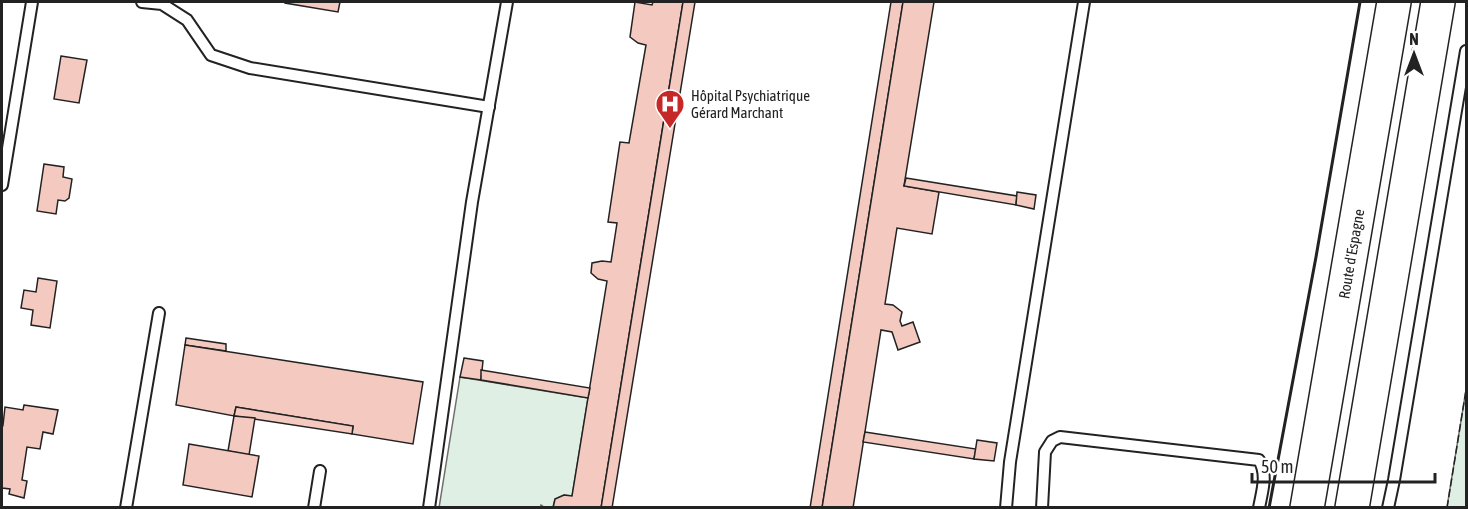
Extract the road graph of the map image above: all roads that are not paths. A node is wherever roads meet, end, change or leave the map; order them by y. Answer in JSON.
{"nodes":[{"id":1,"x":32,"y":2,"type":"edge"},
{"id":2,"x":142,"y":2,"type":"edge"},
{"id":3,"x":507,"y":2,"type":"edge"},
{"id":4,"x":1084,"y":2,"type":"edge"},
{"id":5,"x":1394,"y":2,"type":"edge"},
{"id":6,"x":1438,"y":2,"type":"edge"},
{"id":7,"x":1467,"y":51,"type":"edge"},
{"id":8,"x":489,"y":107,"type":"junction"},
{"id":9,"x":2,"y":185,"type":"edge"},
{"id":10,"x":159,"y":313,"type":"dead end"},
{"id":11,"x":320,"y":471,"type":"dead end"},
{"id":12,"x":126,"y":507,"type":"edge"},
{"id":13,"x":314,"y":507,"type":"edge"},
{"id":14,"x":429,"y":507,"type":"edge"},
{"id":15,"x":1006,"y":507,"type":"edge"},
{"id":16,"x":1042,"y":507,"type":"edge"},
{"id":17,"x":1259,"y":507,"type":"edge"},
{"id":18,"x":1307,"y":507,"type":"edge"},
{"id":19,"x":1353,"y":507,"type":"edge"},
{"id":20,"x":1390,"y":507,"type":"edge"}],
"edges":[{"from":1,"to":9,"type":"lane"},
{"from":2,"to":8,"type":"lane"},
{"from":3,"to":8,"type":"lane"},
{"from":4,"to":15,"type":"lane"},
{"from":5,"to":18,"type":"main road","name":"Route d'Espagne"},
{"from":6,"to":19,"type":"main road"},
{"from":7,"to":20,"type":"lane"},
{"from":8,"to":14,"type":"lane"},
{"from":10,"to":12,"type":"lane"},
{"from":11,"to":13,"type":"lane"},
{"from":16,"to":17,"type":"lane"}]}
